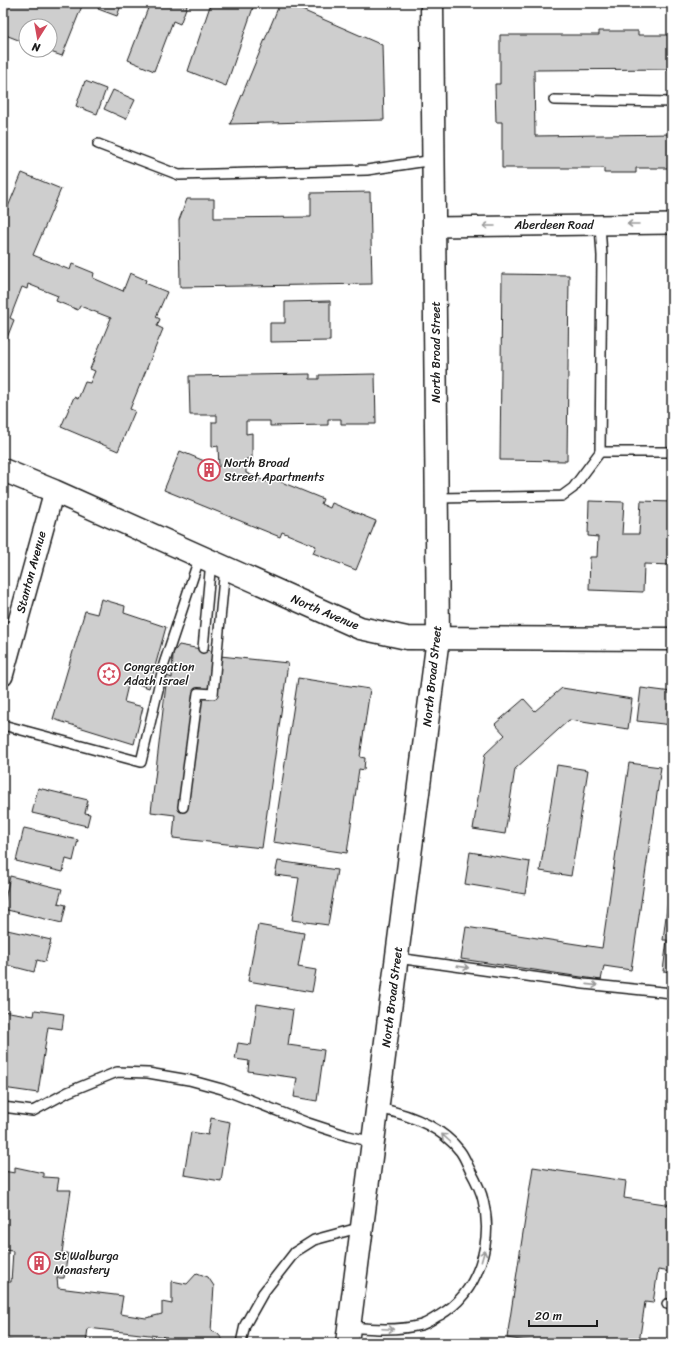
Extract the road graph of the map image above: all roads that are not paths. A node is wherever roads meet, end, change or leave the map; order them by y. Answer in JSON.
{"nodes":[{"id":1,"x":430,"y":4,"type":"edge"},
{"id":2,"x":554,"y":100,"type":"dead end"},
{"id":3,"x":672,"y":102,"type":"edge"},
{"id":4,"x":98,"y":144,"type":"dead end"},
{"id":5,"x":434,"y":160,"type":"junction"},
{"id":6,"x":672,"y":224,"type":"edge"},
{"id":7,"x":600,"y":225,"type":"junction"},
{"id":8,"x":436,"y":227,"type":"junction"},
{"id":9,"x":600,"y":452,"type":"junction"},
{"id":10,"x":672,"y":452,"type":"edge"},
{"id":11,"x":3,"y":470,"type":"edge"},
{"id":12,"x":54,"y":491,"type":"junction"},
{"id":13,"x":437,"y":498,"type":"junction"},
{"id":14,"x":212,"y":562,"type":"junction"},
{"id":15,"x":438,"y":638,"type":"junction"},
{"id":16,"x":672,"y":639,"type":"edge"},
{"id":17,"x":203,"y":648,"type":"dead end"},
{"id":18,"x":6,"y":649,"type":"edge"},
{"id":19,"x":3,"y":676,"type":"edge"},
{"id":20,"x":3,"y":725,"type":"edge"},
{"id":21,"x":183,"y":807,"type":"dead end"},
{"id":22,"x":397,"y":958,"type":"junction"},
{"id":23,"x":672,"y":993,"type":"edge"},
{"id":24,"x":3,"y":1107,"type":"edge"},
{"id":25,"x":378,"y":1108,"type":"junction"},
{"id":26,"x":373,"y":1142,"type":"junction"},
{"id":27,"x":362,"y":1227,"type":"junction"},
{"id":28,"x":348,"y":1335,"type":"edge"},
{"id":29,"x":241,"y":1343,"type":"edge"}],
"edges":[{"from":1,"to":5,"type":"main road","name":"North Broad Street"},
{"from":2,"to":3,"type":"lane"},
{"from":4,"to":5,"type":"lane"},
{"from":5,"to":8,"type":"main road","name":"North Broad Street"},
{"from":6,"to":7,"type":"street","name":"Aberdeen Road","one_way":true},
{"from":7,"to":8,"type":"street","name":"Aberdeen Road","one_way":true},
{"from":7,"to":9,"type":"lane"},
{"from":8,"to":13,"type":"main road","name":"North Broad Street"},
{"from":9,"to":10,"type":"lane"},
{"from":9,"to":13,"type":"lane"},
{"from":11,"to":12,"type":"main road","name":"North Avenue"},
{"from":12,"to":14,"type":"main road","name":"North Avenue"},
{"from":12,"to":18,"type":"street","name":"Stanton Avenue"},
{"from":13,"to":15,"type":"main road","name":"North Broad Street"},
{"from":14,"to":15,"type":"main road","name":"North Avenue"},
{"from":14,"to":17,"type":"lane"},
{"from":14,"to":20,"type":"lane"},
{"from":14,"to":21,"type":"lane"},
{"from":15,"to":16,"type":"main road","name":"North Avenue"},
{"from":15,"to":22,"type":"main road","name":"North Broad Street"},
{"from":18,"to":19,"type":"street","name":"Stanton Avenue"},
{"from":22,"to":23,"type":"lane","one_way":true},
{"from":22,"to":25,"type":"main road","name":"North Broad Street"},
{"from":24,"to":26,"type":"lane"},
{"from":25,"to":26,"type":"main road","name":"North Broad Street"},
{"from":28,"to":25,"type":"lane","one_way":true},
{"from":26,"to":27,"type":"main road","name":"North Broad Street"},
{"from":27,"to":28,"type":"main road","name":"North Broad Street"},
{"from":27,"to":29,"type":"lane"}]}
